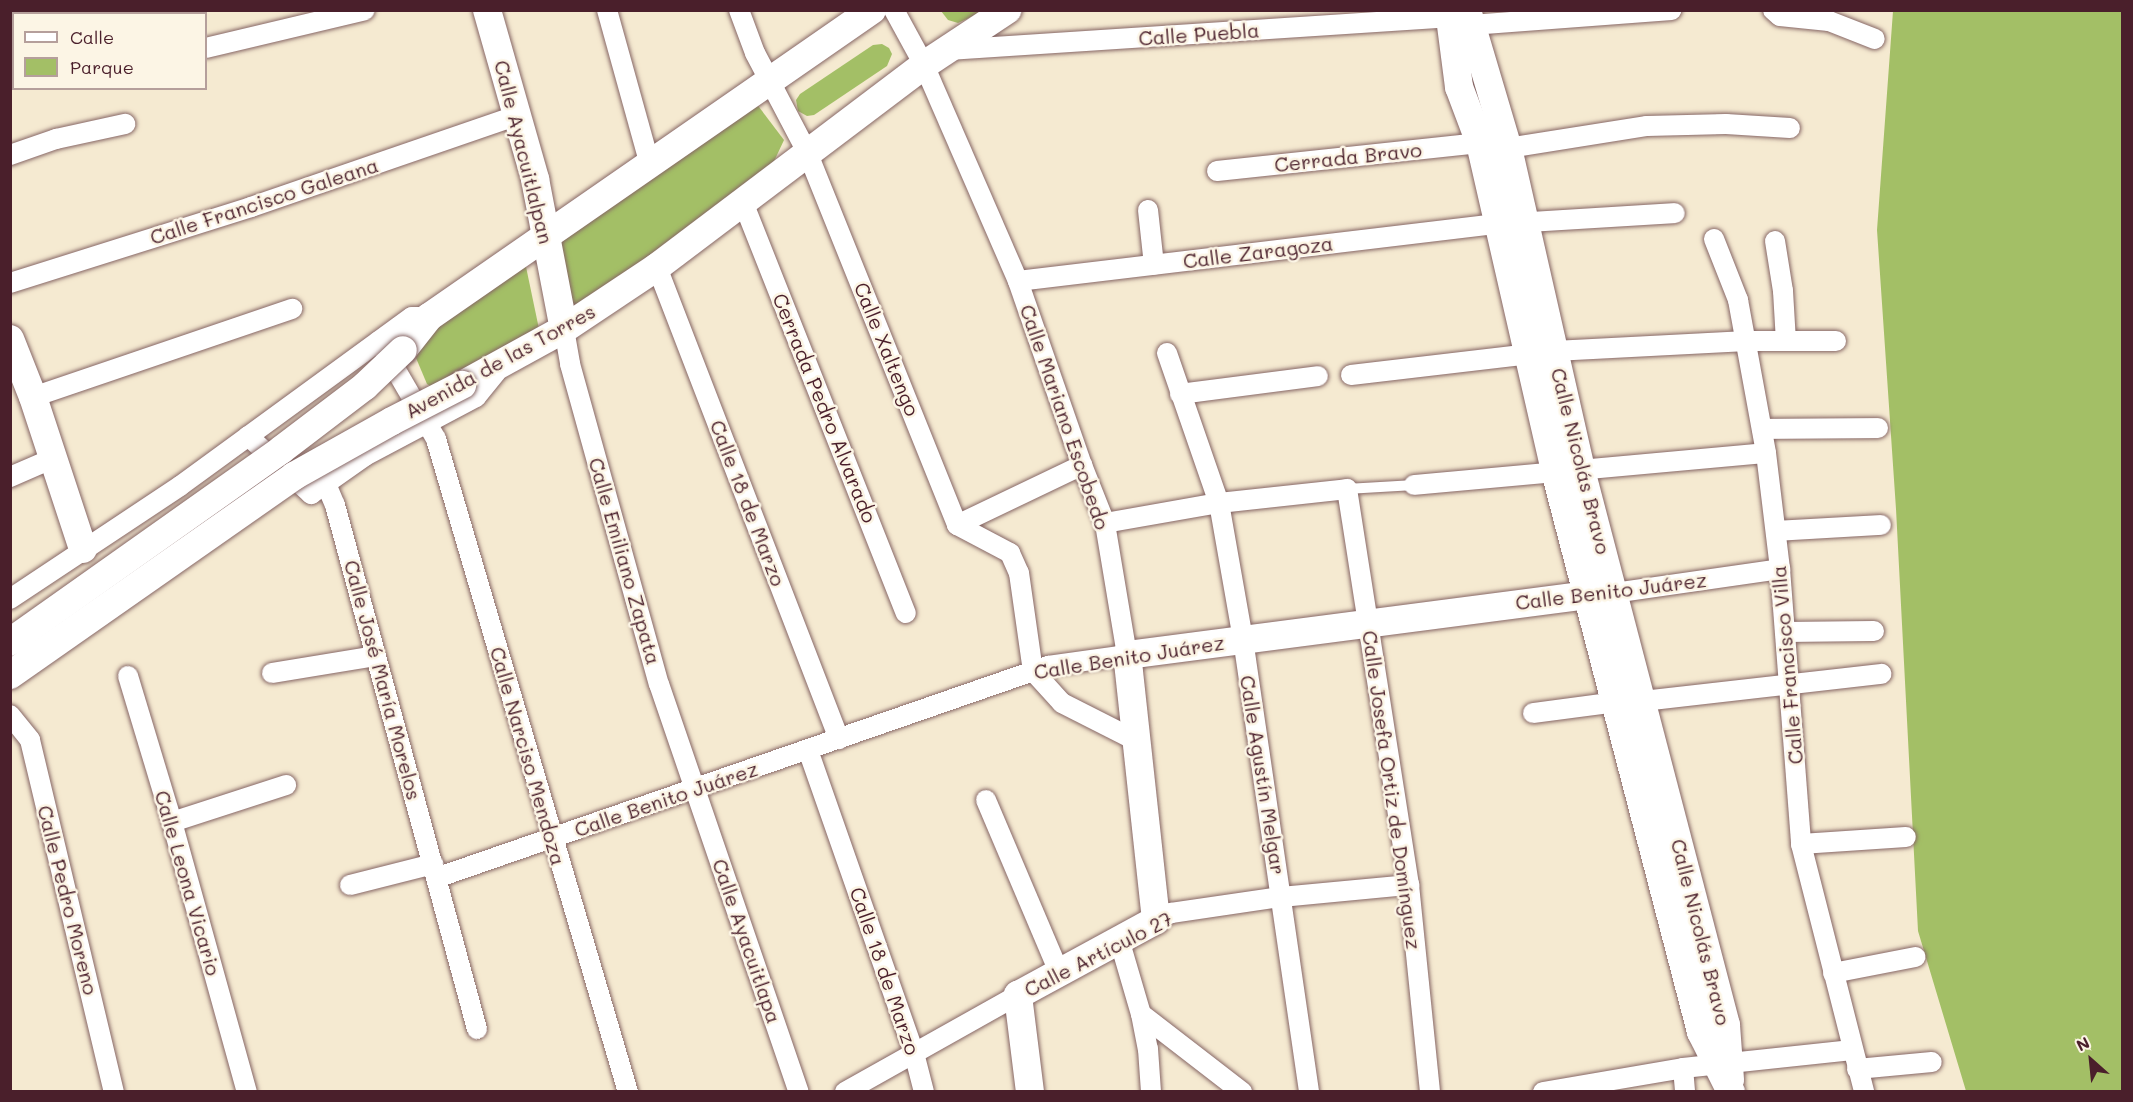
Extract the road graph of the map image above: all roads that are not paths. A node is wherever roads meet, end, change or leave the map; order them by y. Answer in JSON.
{"nodes":[{"id":1,"x":365,"y":10,"type":"edge"},
{"id":2,"x":487,"y":10,"type":"edge"},
{"id":3,"x":607,"y":10,"type":"edge"},
{"id":4,"x":739,"y":10,"type":"edge"},
{"id":5,"x":872,"y":10,"type":"edge"},
{"id":6,"x":894,"y":10,"type":"edge"},
{"id":7,"x":1007,"y":10,"type":"edge"},
{"id":8,"x":1671,"y":10,"type":"edge"},
{"id":9,"x":1773,"y":10,"type":"edge"},
{"id":10,"x":1608,"y":13,"type":"edge"},
{"id":11,"x":1459,"y":16,"type":"edge"},
{"id":12,"x":1875,"y":39,"type":"dead end"},
{"id":13,"x":207,"y":48,"type":"edge"},
{"id":14,"x":935,"y":58,"type":"junction"},
{"id":15,"x":770,"y":82,"type":"junction"},
{"id":16,"x":516,"y":116,"type":"junction"},
{"id":17,"x":126,"y":124,"type":"dead end"},
{"id":18,"x":1790,"y":128,"type":"dead end"},
{"id":19,"x":1480,"y":143,"type":"junction"},
{"id":20,"x":1508,"y":148,"type":"junction"},
{"id":21,"x":808,"y":154,"type":"junction"},
{"id":22,"x":10,"y":155,"type":"edge"},
{"id":23,"x":651,"y":165,"type":"junction"},
{"id":24,"x":1217,"y":171,"type":"dead end"},
{"id":25,"x":743,"y":202,"type":"junction"},
{"id":26,"x":1148,"y":210,"type":"dead end"},
{"id":27,"x":1675,"y":213,"type":"dead end"},
{"id":28,"x":1511,"y":224,"type":"junction"},
{"id":29,"x":546,"y":237,"type":"junction"},
{"id":30,"x":1714,"y":239,"type":"dead end"},
{"id":31,"x":1775,"y":241,"type":"dead end"},
{"id":32,"x":1154,"y":265,"type":"junction"},
{"id":33,"x":657,"y":267,"type":"junction"},
{"id":34,"x":1018,"y":281,"type":"junction"},
{"id":35,"x":10,"y":283,"type":"edge"},
{"id":36,"x":292,"y":309,"type":"dead end"},
{"id":37,"x":564,"y":329,"type":"junction"},
{"id":38,"x":10,"y":339,"type":"edge"},
{"id":39,"x":1786,"y":340,"type":"junction"},
{"id":40,"x":1747,"y":341,"type":"junction"},
{"id":41,"x":1836,"y":341,"type":"dead end"},
{"id":42,"x":391,"y":346,"type":"junction"},
{"id":43,"x":1541,"y":352,"type":"junction"},
{"id":44,"x":1167,"y":353,"type":"dead end"},
{"id":45,"x":502,"y":363,"type":"junction"},
{"id":46,"x":1318,"y":375,"type":"dead end"},
{"id":47,"x":1351,"y":375,"type":"dead end"},
{"id":48,"x":1180,"y":394,"type":"junction"},
{"id":49,"x":33,"y":398,"type":"junction"},
{"id":50,"x":424,"y":423,"type":"junction"},
{"id":51,"x":1878,"y":428,"type":"dead end"},
{"id":52,"x":1762,"y":429,"type":"junction"},
{"id":53,"x":248,"y":436,"type":"junction"},
{"id":54,"x":1766,"y":453,"type":"junction"},
{"id":55,"x":54,"y":458,"type":"junction"},
{"id":56,"x":1082,"y":465,"type":"junction"},
{"id":57,"x":1568,"y":470,"type":"junction"},
{"id":58,"x":10,"y":477,"type":"edge"},
{"id":59,"x":326,"y":484,"type":"junction"},
{"id":60,"x":1414,"y":485,"type":"joint"},
{"id":61,"x":1347,"y":489,"type":"junction"},
{"id":62,"x":1219,"y":502,"type":"junction"},
{"id":63,"x":1105,"y":523,"type":"junction"},
{"id":64,"x":957,"y":525,"type":"junction"},
{"id":65,"x":1881,"y":525,"type":"dead end"},
{"id":66,"x":1776,"y":531,"type":"junction"},
{"id":67,"x":83,"y":549,"type":"junction"},
{"id":68,"x":1780,"y":569,"type":"junction"},
{"id":69,"x":1601,"y":593,"type":"junction"},
{"id":70,"x":10,"y":599,"type":"edge"},
{"id":71,"x":906,"y":613,"type":"dead end"},
{"id":72,"x":1368,"y":622,"type":"junction"},
{"id":73,"x":1874,"y":631,"type":"dead end"},
{"id":74,"x":1785,"y":632,"type":"junction"},
{"id":75,"x":1243,"y":639,"type":"junction"},
{"id":76,"x":10,"y":642,"type":"edge"},
{"id":77,"x":1127,"y":655,"type":"junction"},
{"id":78,"x":376,"y":656,"type":"junction"},
{"id":79,"x":1033,"y":671,"type":"junction"},
{"id":80,"x":272,"y":673,"type":"dead end"},
{"id":81,"x":1881,"y":674,"type":"dead end"},
{"id":82,"x":10,"y":675,"type":"edge"},
{"id":83,"x":128,"y":676,"type":"dead end"},
{"id":84,"x":1790,"y":683,"type":"junction"},
{"id":85,"x":1629,"y":701,"type":"junction"},
{"id":86,"x":1533,"y":713,"type":"dead end"},
{"id":87,"x":11,"y":715,"type":"edge"},
{"id":88,"x":839,"y":739,"type":"junction"},
{"id":89,"x":1137,"y":741,"type":"junction"},
{"id":90,"x":808,"y":750,"type":"junction"},
{"id":91,"x":286,"y":785,"type":"dead end"},
{"id":92,"x":695,"y":790,"type":"junction"},
{"id":93,"x":986,"y":800,"type":"dead end"},
{"id":94,"x":172,"y":822,"type":"junction"},
{"id":95,"x":1906,"y":837,"type":"dead end"},
{"id":96,"x":552,"y":838,"type":"junction"},
{"id":97,"x":1801,"y":844,"type":"junction"},
{"id":98,"x":434,"y":871,"type":"junction"},
{"id":99,"x":350,"y":885,"type":"dead end"},
{"id":100,"x":1410,"y":885,"type":"junction"},
{"id":101,"x":1281,"y":897,"type":"junction"},
{"id":102,"x":1156,"y":920,"type":"junction"},
{"id":103,"x":1119,"y":939,"type":"junction"},
{"id":104,"x":1915,"y":957,"type":"dead end"},
{"id":105,"x":1059,"y":972,"type":"junction"},
{"id":106,"x":1833,"y":973,"type":"junction"},
{"id":107,"x":1018,"y":995,"type":"junction"},
{"id":108,"x":1141,"y":1014,"type":"junction"},
{"id":109,"x":477,"y":1029,"type":"dead end"},
{"id":110,"x":914,"y":1053,"type":"junction"},
{"id":111,"x":1855,"y":1059,"type":"junction"},
{"id":112,"x":1932,"y":1062,"type":"dead end"},
{"id":113,"x":1683,"y":1068,"type":"junction"},
{"id":114,"x":1726,"y":1075,"type":"edge"},
{"id":115,"x":1555,"y":1090,"type":"edge"},
{"id":116,"x":114,"y":1092,"type":"edge"},
{"id":117,"x":247,"y":1092,"type":"edge"},
{"id":118,"x":628,"y":1092,"type":"edge"},
{"id":119,"x":799,"y":1092,"type":"edge"},
{"id":120,"x":845,"y":1092,"type":"edge"},
{"id":121,"x":924,"y":1092,"type":"edge"},
{"id":122,"x":1030,"y":1092,"type":"edge"},
{"id":123,"x":1151,"y":1092,"type":"edge"},
{"id":124,"x":1242,"y":1092,"type":"edge"},
{"id":125,"x":1309,"y":1092,"type":"edge"},
{"id":126,"x":1430,"y":1092,"type":"edge"},
{"id":127,"x":1685,"y":1092,"type":"edge"},
{"id":128,"x":1864,"y":1092,"type":"edge"}],
"edges":[{"from":1,"to":13,"type":"street"},
{"from":2,"to":16,"type":"main road","name":"Calle Ayacuitlalpan"},
{"from":3,"to":23,"type":"street"},
{"from":4,"to":15,"type":"street","name":"Calle Xaltengo"},
{"from":5,"to":15,"type":"main road"},
{"from":6,"to":14,"type":"street","name":"Calle Mariano Escobedo"},
{"from":7,"to":14,"type":"main road","name":"Avenida de las Torres"},
{"from":8,"to":10,"type":"street","name":"Calle Puebla"},
{"from":9,"to":12,"type":"street"},
{"from":10,"to":11,"type":"street","name":"Calle Puebla"},
{"from":11,"to":14,"type":"street","name":"Calle Puebla"},
{"from":11,"to":19,"type":"main road","name":"Calle Nicolás Bravo"},
{"from":11,"to":20,"type":"main road","name":"Calle Nicolás Bravo"},
{"from":14,"to":21,"type":"main road","name":"Avenida de las Torres"},
{"from":14,"to":34,"type":"street","name":"Calle Mariano Escobedo"},
{"from":15,"to":21,"type":"street","name":"Calle Xaltengo"},
{"from":15,"to":23,"type":"main road"},
{"from":16,"to":29,"type":"main road","name":"Calle Ayacuitlalpan"},
{"from":16,"to":35,"type":"street","name":"Calle Francisco Galeana"},
{"from":17,"to":22,"type":"street"},
{"from":18,"to":20,"type":"street"},
{"from":19,"to":20,"type":"street"},
{"from":19,"to":24,"type":"street","name":"Cerrada Bravo"},
{"from":19,"to":28,"type":"main road","name":"Calle Nicolás Bravo"},
{"from":20,"to":28,"type":"main road","name":"Calle Nicolás Bravo"},
{"from":21,"to":25,"type":"main road","name":"Avenida de las Torres"},
{"from":21,"to":64,"type":"street","name":"Calle Xaltengo"},
{"from":23,"to":29,"type":"main road"},
{"from":25,"to":33,"type":"main road","name":"Avenida de las Torres"},
{"from":25,"to":71,"type":"street","name":"Cerrada Pedro Alvarado"},
{"from":26,"to":32,"type":"street"},
{"from":27,"to":28,"type":"street","name":"Calle Zaragoza"},
{"from":28,"to":32,"type":"street","name":"Calle Zaragoza"},
{"from":28,"to":43,"type":"main road","name":"Calle Nicolás Bravo"},
{"from":29,"to":37,"type":"main road","name":"Calle Ayacuitlalpan"},
{"from":29,"to":42,"type":"main road"},
{"from":30,"to":40,"type":"street","name":"Calle Francisco Villa"},
{"from":31,"to":39,"type":"street"},
{"from":32,"to":34,"type":"street","name":"Calle Zaragoza"},
{"from":33,"to":37,"type":"main road","name":"Avenida de las Torres"},
{"from":33,"to":88,"type":"street","name":"Calle 18 de Marzo"},
{"from":34,"to":56,"type":"street","name":"Calle Mariano Escobedo"},
{"from":36,"to":49,"type":"street"},
{"from":37,"to":45,"type":"main road","name":"Avenida de las Torres"},
{"from":37,"to":92,"type":"street","name":"Calle Emiliano Zapata"},
{"from":38,"to":49,"type":"main road"},
{"from":39,"to":40,"type":"street"},
{"from":39,"to":41,"type":"street"},
{"from":40,"to":43,"type":"street"},
{"from":40,"to":52,"type":"street","name":"Calle Francisco Villa"},
{"from":42,"to":50,"type":"street","name":"Calle Narciso Mendoza"},
{"from":42,"to":53,"type":"street"},
{"from":42,"to":76,"type":"main road","bridge":true},
{"from":43,"to":47,"type":"street","name":"Calle Nicolás Bravo"},
{"from":43,"to":57,"type":"main road","name":"Calle Nicolás Bravo"},
{"from":44,"to":48,"type":"street","name":"Calle Agustín Melgar"},
{"from":45,"to":50,"type":"street"},
{"from":45,"to":82,"type":"main road","name":"Avenida de las Torres","bridge":true},
{"from":46,"to":48,"type":"street"},
{"from":48,"to":62,"type":"street","name":"Calle Agustín Melgar"},
{"from":49,"to":55,"type":"main road"},
{"from":50,"to":59,"type":"street"},
{"from":50,"to":96,"type":"street","name":"Calle Narciso Mendoza"},
{"from":51,"to":52,"type":"street"},
{"from":52,"to":54,"type":"street","name":"Calle Francisco Villa"},
{"from":53,"to":59,"type":"street"},
{"from":53,"to":67,"type":"street"},
{"from":54,"to":57,"type":"street"},
{"from":54,"to":66,"type":"street","name":"Calle Francisco Villa"},
{"from":55,"to":58,"type":"street"},
{"from":55,"to":67,"type":"main road"},
{"from":56,"to":63,"type":"street","name":"Calle Mariano Escobedo"},
{"from":56,"to":64,"type":"street"},
{"from":57,"to":60,"type":"street"},
{"from":57,"to":69,"type":"main road","name":"Calle Nicolás Bravo"},
{"from":59,"to":78,"type":"street","name":"Calle José María Morelos"},
{"from":60,"to":61,"type":"lane"},
{"from":61,"to":62,"type":"street"},
{"from":61,"to":72,"type":"street","name":"Calle Josefa Ortiz de Domínguez"},
{"from":62,"to":63,"type":"street"},
{"from":62,"to":75,"type":"street","name":"Calle Agustín Melgar"},
{"from":63,"to":77,"type":"street","name":"Calle Mariano Escobedo"},
{"from":64,"to":79,"type":"street"},
{"from":65,"to":66,"type":"street"},
{"from":66,"to":68,"type":"street","name":"Calle Francisco Villa"},
{"from":67,"to":70,"type":"street"},
{"from":68,"to":69,"type":"street","name":"Calle Benito Juárez"},
{"from":68,"to":74,"type":"street","name":"Calle Francisco Villa"},
{"from":69,"to":72,"type":"main road","name":"Calle Benito Juárez"},
{"from":69,"to":85,"type":"main road","name":"Calle Nicolás Bravo"},
{"from":72,"to":75,"type":"main road","name":"Calle Benito Juárez"},
{"from":72,"to":100,"type":"street","name":"Calle Josefa Ortiz de Domínguez"},
{"from":73,"to":74,"type":"street"},
{"from":74,"to":84,"type":"street","name":"Calle Francisco Villa"},
{"from":75,"to":77,"type":"main road","name":"Calle Benito Juárez"},
{"from":75,"to":101,"type":"street","name":"Calle Agustín Melgar"},
{"from":77,"to":79,"type":"street","name":"Calle Benito Juárez"},
{"from":77,"to":89,"type":"main road","name":"Calle Mariano Escobedo"},
{"from":78,"to":80,"type":"street"},
{"from":78,"to":98,"type":"street","name":"Calle José María Morelos"},
{"from":79,"to":88,"type":"street","name":"Calle Benito Juárez"},
{"from":79,"to":89,"type":"street"},
{"from":81,"to":84,"type":"street"},
{"from":83,"to":94,"type":"street","name":"Calle Leona Vicario"},
{"from":84,"to":85,"type":"street"},
{"from":84,"to":97,"type":"street","name":"Calle Francisco Villa"},
{"from":85,"to":86,"type":"street"},
{"from":85,"to":114,"type":"main road","name":"Calle Nicolás Bravo"},
{"from":87,"to":116,"type":"street","name":"Calle Pedro Moreno"},
{"from":88,"to":90,"type":"street","name":"Calle Benito Juárez"},
{"from":89,"to":102,"type":"main road","name":"Calle Mariano Escobedo"},
{"from":90,"to":92,"type":"street","name":"Calle Benito Juárez"},
{"from":90,"to":110,"type":"street","name":"Calle 18 de Marzo"},
{"from":91,"to":94,"type":"street"},
{"from":92,"to":96,"type":"street","name":"Calle Benito Juárez"},
{"from":92,"to":119,"type":"street","name":"Calle Ayacuitlapa"},
{"from":93,"to":105,"type":"street"},
{"from":94,"to":117,"type":"street","name":"Calle Leona Vicario"},
{"from":95,"to":97,"type":"street"},
{"from":96,"to":98,"type":"street","name":"Calle Benito Juárez"},
{"from":96,"to":118,"type":"street","name":"Calle Narciso Mendoza"},
{"from":97,"to":106,"type":"street","name":"Calle Francisco Villa"},
{"from":98,"to":99,"type":"street","name":"Calle Benito Juárez"},
{"from":98,"to":109,"type":"street","name":"Calle José María Morelos"},
{"from":100,"to":101,"type":"street","name":"Calle Artículo 27"},
{"from":100,"to":126,"type":"street","name":"Calle Josefa Ortiz de Domínguez"},
{"from":101,"to":102,"type":"street","name":"Calle Artículo 27"},
{"from":101,"to":125,"type":"street","name":"Calle Agustín Melgar"},
{"from":102,"to":103,"type":"main road","name":"Calle Artículo 27"},
{"from":103,"to":105,"type":"main road","name":"Calle Artículo 27"},
{"from":103,"to":108,"type":"street"},
{"from":104,"to":106,"type":"street"},
{"from":105,"to":107,"type":"main road","name":"Calle Artículo 27"},
{"from":106,"to":111,"type":"street","name":"Calle Francisco Villa"},
{"from":107,"to":110,"type":"street","name":"Calle Artículo 27"},
{"from":107,"to":122,"type":"main road"},
{"from":108,"to":123,"type":"street"},
{"from":108,"to":124,"type":"street"},
{"from":110,"to":120,"type":"street","name":"Calle Artículo 27"},
{"from":110,"to":121,"type":"street","name":"Calle 18 de Marzo"},
{"from":111,"to":112,"type":"street"},
{"from":111,"to":114,"type":"street"},
{"from":111,"to":128,"type":"street","name":"Calle Francisco Villa"},
{"from":113,"to":114,"type":"street"},
{"from":113,"to":115,"type":"street"},
{"from":113,"to":127,"type":"street"}]}
